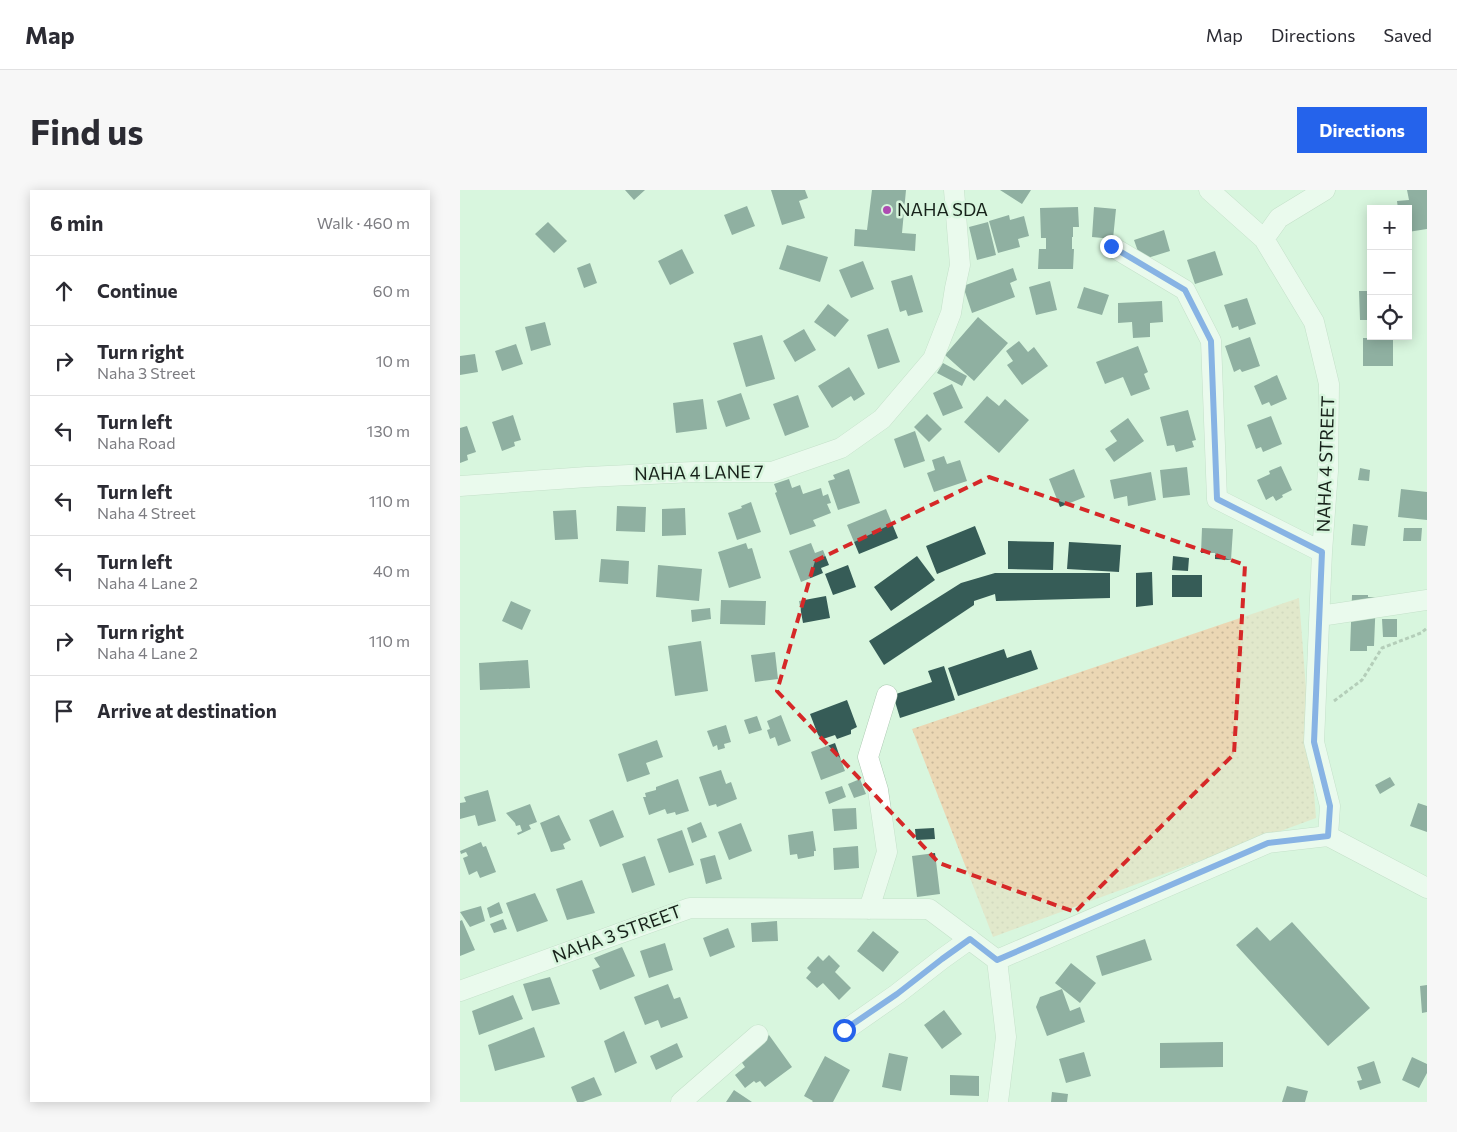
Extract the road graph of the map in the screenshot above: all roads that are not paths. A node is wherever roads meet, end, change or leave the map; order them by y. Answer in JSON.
{"nodes":[{"id":1,"x":954,"y":190,"type":"edge"},
{"id":2,"x":1209,"y":190,"type":"edge"},
{"id":3,"x":1326,"y":190,"type":"edge"},
{"id":4,"x":1264,"y":239,"type":"junction"},
{"id":5,"x":1111,"y":246,"type":"dead end"},
{"id":6,"x":460,"y":486,"type":"edge"},
{"id":7,"x":1322,"y":552,"type":"junction"},
{"id":8,"x":1427,"y":600,"type":"edge"},
{"id":9,"x":1320,"y":616,"type":"junction"},
{"id":10,"x":887,"y":695,"type":"dead end"},
{"id":11,"x":1328,"y":836,"type":"junction"},
{"id":12,"x":1427,"y":888,"type":"edge"},
{"id":13,"x":870,"y":908,"type":"junction"},
{"id":14,"x":970,"y":939,"type":"junction"},
{"id":15,"x":997,"y":960,"type":"junction"},
{"id":16,"x":460,"y":992,"type":"edge"},
{"id":17,"x":844,"y":1030,"type":"dead end"},
{"id":18,"x":758,"y":1035,"type":"dead end"},
{"id":19,"x":681,"y":1102,"type":"edge"},
{"id":20,"x":998,"y":1102,"type":"edge"}],
"edges":[{"from":1,"to":6,"type":"street","name":"NAHA 4 LANE 7"},
{"from":2,"to":4,"type":"street","name":"NAHA 4 STREET"},
{"from":3,"to":4,"type":"street"},
{"from":4,"to":7,"type":"street","name":"NAHA 4 STREET"},
{"from":5,"to":7,"type":"street"},
{"from":7,"to":9,"type":"street","name":"NAHA 4 STREET"},
{"from":8,"to":9,"type":"street"},
{"from":9,"to":11,"type":"street","name":"NAHA 4 STREET"},
{"from":10,"to":13,"type":"street"},
{"from":11,"to":12,"type":"street"},
{"from":11,"to":15,"type":"street"},
{"from":13,"to":14,"type":"street","name":"NAHA 3 STREET"},
{"from":13,"to":16,"type":"street","name":"NAHA 3 STREET"},
{"from":14,"to":15,"type":"street","name":"NAHA 3 STREET"},
{"from":14,"to":17,"type":"street"},
{"from":15,"to":20,"type":"street"},
{"from":18,"to":19,"type":"street"}]}
